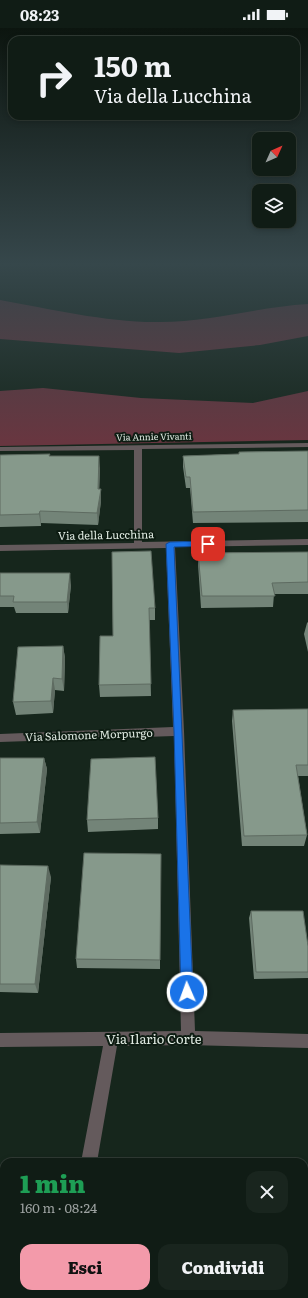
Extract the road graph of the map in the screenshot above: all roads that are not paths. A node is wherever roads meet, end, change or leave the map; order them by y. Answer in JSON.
{"nodes":[{"id":1,"x":308,"y":445,"type":"edge"},
{"id":2,"x":138,"y":448,"type":"junction"},
{"id":3,"x":0,"y":449,"type":"edge"},
{"id":4,"x":308,"y":542,"type":"edge"},
{"id":5,"x":170,"y":544,"type":"junction"},
{"id":6,"x":138,"y":545,"type":"junction"},
{"id":7,"x":0,"y":548,"type":"edge"},
{"id":8,"x":178,"y":731,"type":"junction"},
{"id":9,"x":0,"y":738,"type":"edge"},
{"id":10,"x":188,"y":1038,"type":"junction"},
{"id":11,"x":111,"y":1039,"type":"junction"},
{"id":12,"x":0,"y":1040,"type":"edge"},
{"id":13,"x":308,"y":1041,"type":"edge"},
{"id":14,"x":90,"y":1158,"type":"edge"}],
"edges":[{"from":1,"to":2,"type":"street","name":"Via Annie Vivanti"},
{"from":2,"to":3,"type":"street","name":"Via Annie Vivanti"},
{"from":2,"to":6,"type":"street"},
{"from":4,"to":5,"type":"street","name":"Via della Lucchina"},
{"from":5,"to":6,"type":"street","name":"Via della Lucchina"},
{"from":5,"to":8,"type":"street"},
{"from":6,"to":7,"type":"street","name":"Via della Lucchina"},
{"from":8,"to":9,"type":"street","name":"Via Salomone Morpurgo"},
{"from":8,"to":10,"type":"street"},
{"from":10,"to":11,"type":"street","name":"Via Ilario Corte"},
{"from":10,"to":13,"type":"street","name":"Via Ilario Corte"},
{"from":11,"to":12,"type":"street","name":"Via Ilario Corte"},
{"from":11,"to":14,"type":"street"}]}
